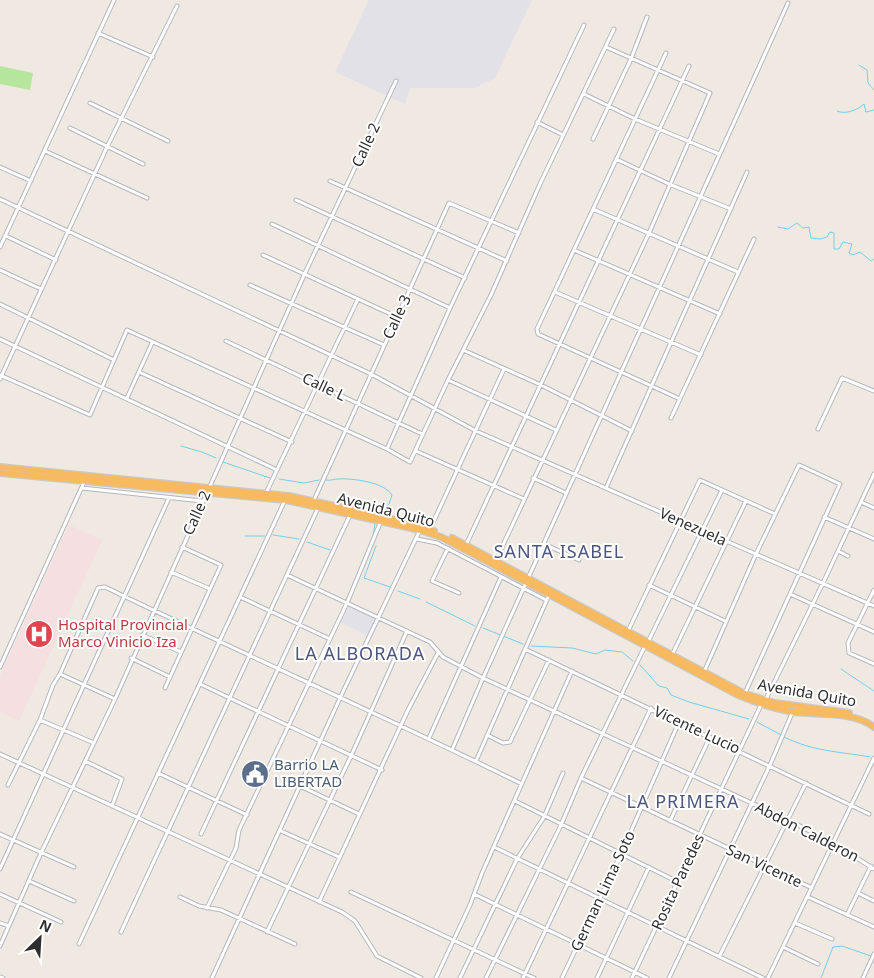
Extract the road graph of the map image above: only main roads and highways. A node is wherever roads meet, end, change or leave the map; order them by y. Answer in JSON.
{"nodes":[{"id":1,"x":0,"y":467,"type":"edge"},
{"id":2,"x":0,"y":473,"type":"edge"},
{"id":3,"x":207,"y":489,"type":"junction"},
{"id":4,"x":526,"y":584,"type":"junction"},
{"id":5,"x":647,"y":644,"type":"junction"},
{"id":6,"x":763,"y":703,"type":"junction"},
{"id":7,"x":874,"y":723,"type":"edge"},
{"id":8,"x":874,"y":727,"type":"edge"}],
"edges":[{"from":1,"to":3,"type":"highway","name":"Avenida Quito"},
{"from":2,"to":3,"type":"highway","name":"Avenida Quito"},
{"from":3,"to":4,"type":"highway","name":"Avenida Quito"},
{"from":3,"to":4,"type":"highway","name":"Avenida Quito"},
{"from":4,"to":5,"type":"highway","name":"Avenida Quito"},
{"from":4,"to":5,"type":"highway","name":"Avenida Quito"},
{"from":5,"to":6,"type":"highway","name":"Avenida Quito"},
{"from":5,"to":6,"type":"highway","name":"Avenida Quito"},
{"from":6,"to":7,"type":"highway","name":"Avenida Quito"},
{"from":6,"to":8,"type":"highway","name":"Avenida Quito"}]}
